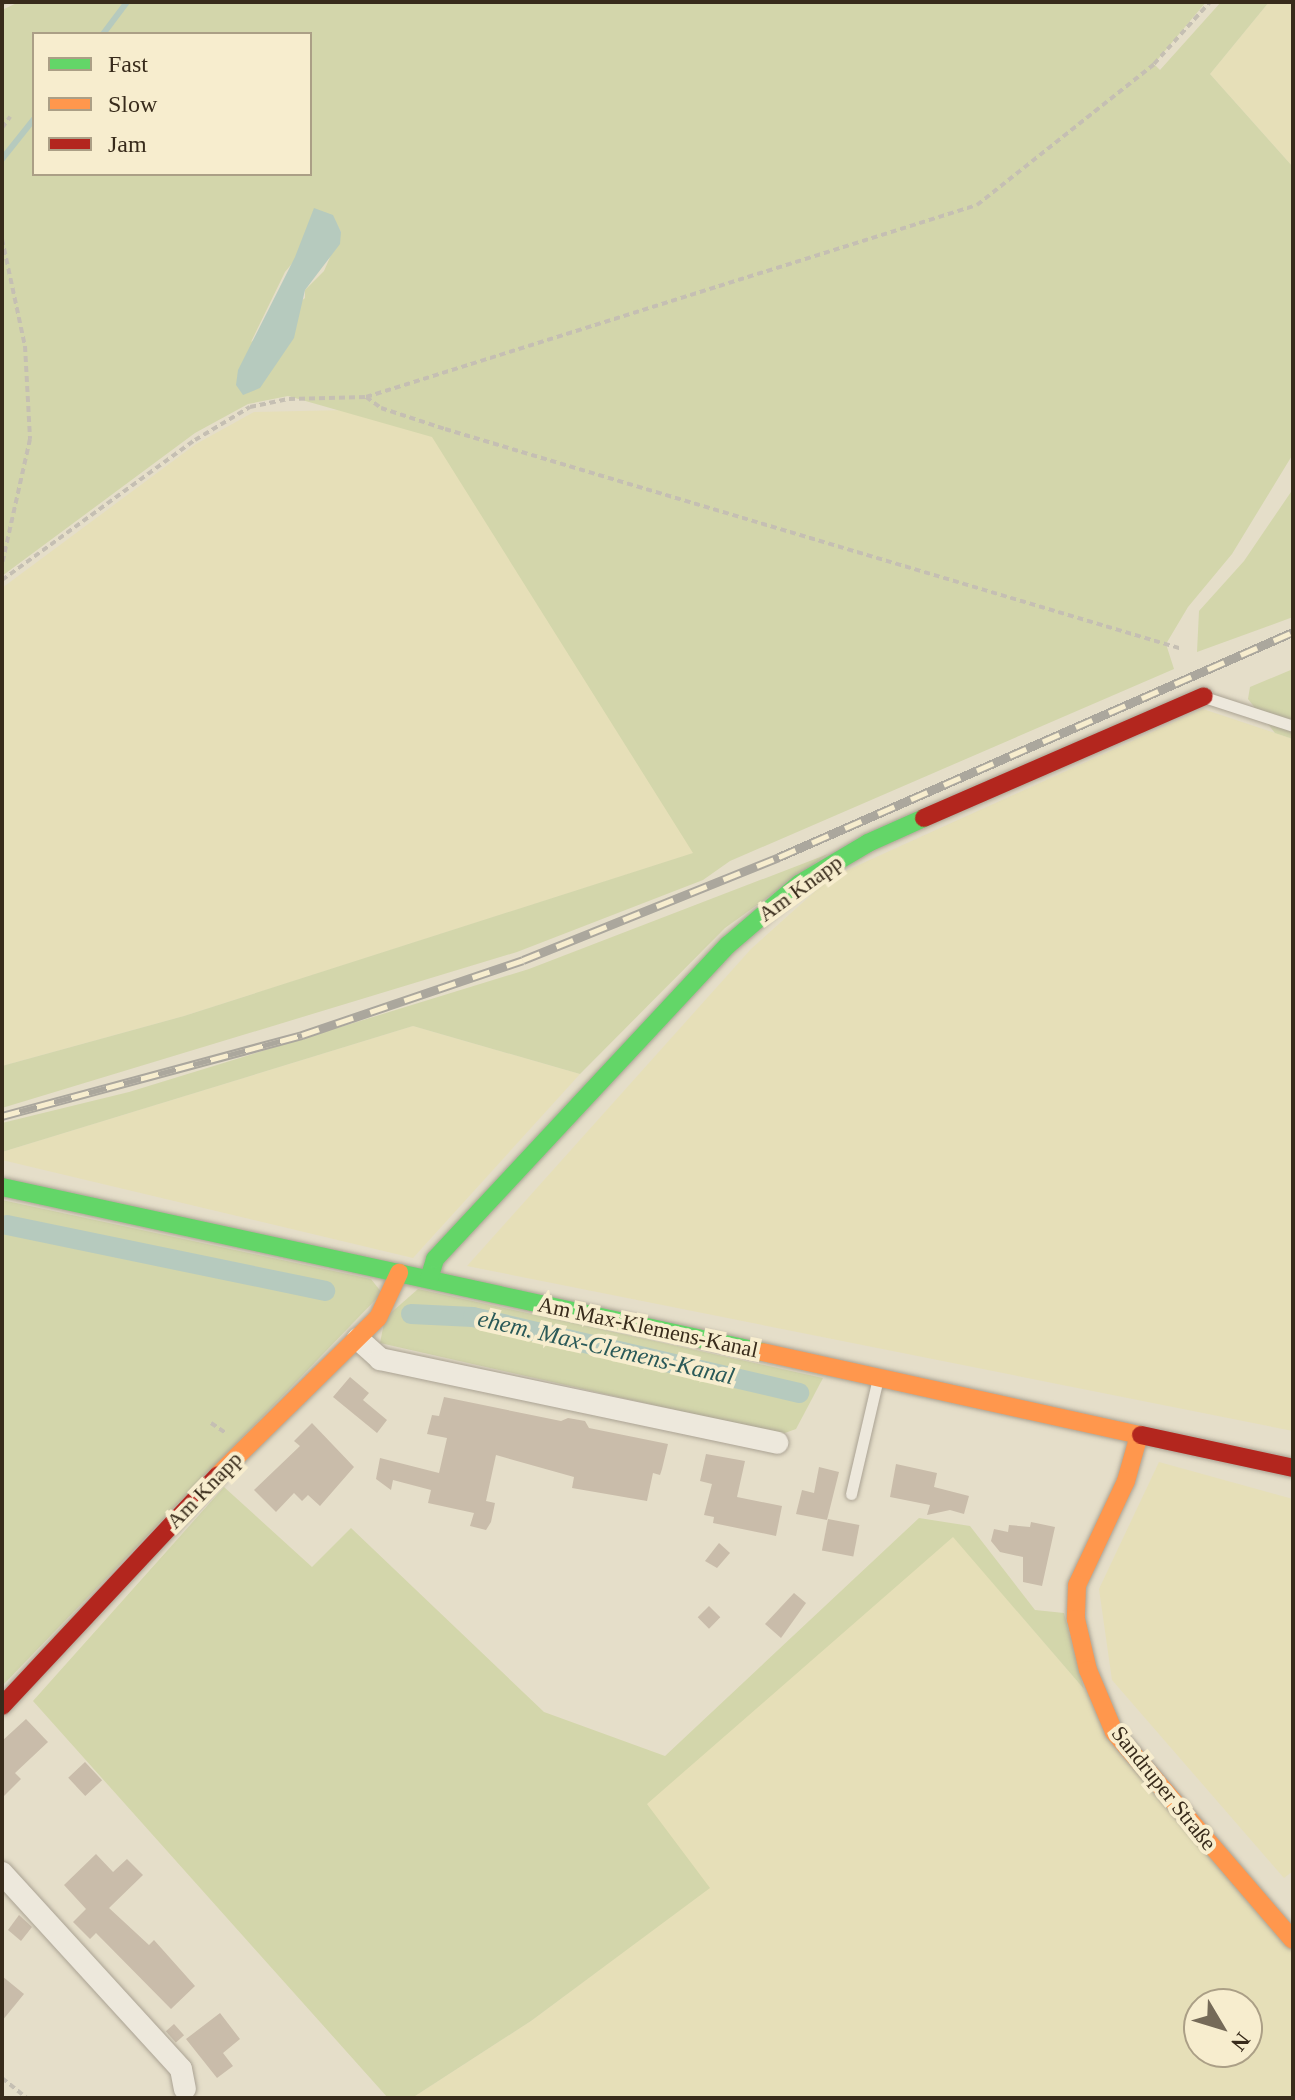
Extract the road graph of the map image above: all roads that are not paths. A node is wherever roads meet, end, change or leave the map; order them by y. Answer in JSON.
{"nodes":[{"id":1,"x":1204,"y":696,"type":"joint"},
{"id":2,"x":1293,"y":726,"type":"edge"},
{"id":3,"x":2,"y":1187,"type":"edge"},
{"id":4,"x":399,"y":1273,"type":"junction"},
{"id":5,"x":429,"y":1279,"type":"junction"},
{"id":6,"x":358,"y":1339,"type":"junction"},
{"id":7,"x":877,"y":1383,"type":"junction"},
{"id":8,"x":1139,"y":1435,"type":"junction"},
{"id":9,"x":777,"y":1443,"type":"dead end"},
{"id":10,"x":1293,"y":1468,"type":"edge"},
{"id":11,"x":851,"y":1494,"type":"dead end"},
{"id":12,"x":2,"y":1706,"type":"edge"},
{"id":13,"x":2,"y":1873,"type":"edge"},
{"id":14,"x":1293,"y":1940,"type":"edge"},
{"id":15,"x":185,"y":2089,"type":"dead end"}],
"edges":[{"from":1,"to":2,"type":"lane","name":"Am Knapp"},
{"from":1,"to":5,"type":"street","name":"Am Knapp"},
{"from":3,"to":4,"type":"street","name":"Am Max-Klemens-Kanal"},
{"from":4,"to":5,"type":"street","name":"Am Max-Klemens-Kanal"},
{"from":4,"to":6,"type":"street","name":"Am Knapp"},
{"from":5,"to":7,"type":"street","name":"Am Max-Klemens-Kanal"},
{"from":6,"to":9,"type":"street"},
{"from":6,"to":12,"type":"street","name":"Am Knapp"},
{"from":7,"to":8,"type":"street","name":"Am Max-Klemens-Kanal"},
{"from":7,"to":11,"type":"lane"},
{"from":8,"to":10,"type":"street","name":"Am Max-Klemens-Kanal"},
{"from":8,"to":14,"type":"street","name":"Sandruper Straße"},
{"from":13,"to":15,"type":"street"}]}
